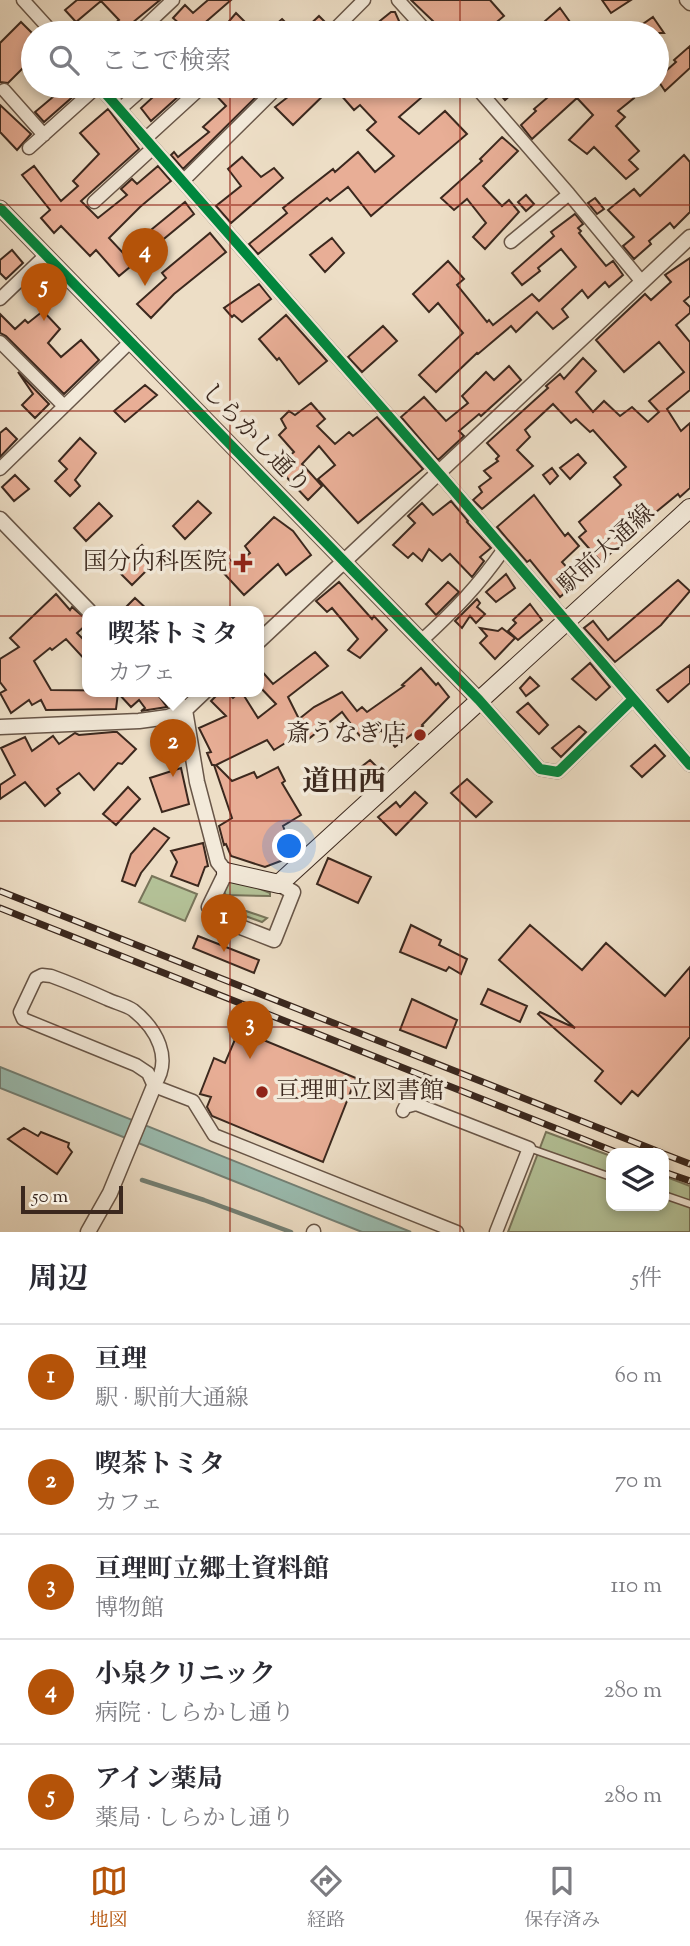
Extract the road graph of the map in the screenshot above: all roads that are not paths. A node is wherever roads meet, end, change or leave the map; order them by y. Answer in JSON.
{"nodes":[{"id":1,"x":23,"y":0,"type":"edge"},
{"id":2,"x":173,"y":0,"type":"edge"},
{"id":3,"x":364,"y":0,"type":"edge"},
{"id":4,"x":398,"y":0,"type":"edge"},
{"id":5,"x":687,"y":0,"type":"edge"},
{"id":6,"x":690,"y":4,"type":"edge"},
{"id":7,"x":42,"y":21,"type":"edge"},
{"id":8,"x":151,"y":21,"type":"edge"},
{"id":9,"x":343,"y":21,"type":"edge"},
{"id":10,"x":417,"y":21,"type":"edge"},
{"id":11,"x":4,"y":90,"type":"dead end"},
{"id":12,"x":86,"y":98,"type":"edge"},
{"id":13,"x":110,"y":98,"type":"edge"},
{"id":14,"x":132,"y":98,"type":"edge"},
{"id":15,"x":192,"y":98,"type":"edge"},
{"id":16,"x":267,"y":98,"type":"edge"},
{"id":17,"x":485,"y":98,"type":"edge"},
{"id":18,"x":120,"y":109,"type":"junction"},
{"id":19,"x":44,"y":135,"type":"junction"},
{"id":20,"x":149,"y":143,"type":"junction"},
{"id":21,"x":29,"y":148,"type":"dead end"},
{"id":22,"x":183,"y":181,"type":"junction"},
{"id":23,"x":569,"y":194,"type":"junction"},
{"id":24,"x":94,"y":202,"type":"dead end"},
{"id":25,"x":0,"y":208,"type":"edge"},
{"id":26,"x":690,"y":237,"type":"edge"},
{"id":27,"x":512,"y":242,"type":"dead end"},
{"id":28,"x":46,"y":255,"type":"junction"},
{"id":29,"x":642,"y":282,"type":"junction"},
{"id":30,"x":0,"y":299,"type":"edge"},
{"id":31,"x":131,"y":341,"type":"junction"},
{"id":32,"x":0,"y":342,"type":"edge"},
{"id":33,"x":64,"y":406,"type":"junction"},
{"id":34,"x":0,"y":469,"type":"edge"},
{"id":35,"x":439,"y":473,"type":"junction"},
{"id":36,"x":690,"y":508,"type":"edge"},
{"id":37,"x":0,"y":519,"type":"edge"},
{"id":38,"x":504,"y":549,"type":"junction"},
{"id":39,"x":344,"y":562,"type":"junction"},
{"id":40,"x":84,"y":606,"type":"edge"},
{"id":41,"x":565,"y":620,"type":"junction"},
{"id":42,"x":264,"y":636,"type":"edge"},
{"id":43,"x":421,"y":641,"type":"junction"},
{"id":44,"x":173,"y":697,"type":"edge"},
{"id":45,"x":199,"y":697,"type":"edge"},
{"id":46,"x":633,"y":699,"type":"junction"},
{"id":47,"x":479,"y":700,"type":"junction"},
{"id":48,"x":185,"y":710,"type":"junction"},
{"id":49,"x":0,"y":727,"type":"edge"},
{"id":50,"x":690,"y":765,"type":"edge"},
{"id":51,"x":226,"y":872,"type":"junction"},
{"id":52,"x":279,"y":884,"type":"junction"},
{"id":53,"x":153,"y":1086,"type":"junction"},
{"id":54,"x":403,"y":1111,"type":"dead end"},
{"id":55,"x":529,"y":1148,"type":"junction"},
{"id":56,"x":606,"y":1175,"type":"edge"},
{"id":57,"x":669,"y":1197,"type":"edge"},
{"id":58,"x":690,"y":1204,"type":"edge"},
{"id":59,"x":88,"y":1232,"type":"edge"},
{"id":60,"x":457,"y":1232,"type":"edge"},
{"id":61,"x":496,"y":1232,"type":"edge"}],
"edges":[{"from":1,"to":7,"type":"street"},
{"from":2,"to":8,"type":"street"},
{"from":3,"to":9,"type":"street"},
{"from":4,"to":10,"type":"street"},
{"from":5,"to":6,"type":"street"},
{"from":11,"to":19,"type":"street"},
{"from":12,"to":19,"type":"street"},
{"from":13,"to":18,"type":"street"},
{"from":14,"to":18,"type":"street"},
{"from":15,"to":20,"type":"street"},
{"from":16,"to":22,"type":"street"},
{"from":17,"to":23,"type":"street"},
{"from":18,"to":20,"type":"street"},
{"from":19,"to":21,"type":"street"},
{"from":20,"to":22,"type":"street"},
{"from":20,"to":24,"type":"street"},
{"from":22,"to":35,"type":"street"},
{"from":23,"to":27,"type":"street"},
{"from":23,"to":29,"type":"street"},
{"from":25,"to":28,"type":"street","name":"しらかし通り"},
{"from":26,"to":29,"type":"street"},
{"from":28,"to":30,"type":"street"},
{"from":28,"to":31,"type":"street","name":"しらかし通り"},
{"from":29,"to":35,"type":"street"},
{"from":31,"to":33,"type":"street"},
{"from":31,"to":39,"type":"street","name":"しらかし通り"},
{"from":32,"to":33,"type":"street"},
{"from":33,"to":34,"type":"street"},
{"from":35,"to":38,"type":"street"},
{"from":35,"to":39,"type":"street"},
{"from":36,"to":41,"type":"main road","name":"駅前大通線"},
{"from":37,"to":40,"type":"street"},
{"from":38,"to":41,"type":"street"},
{"from":38,"to":43,"type":"street"},
{"from":39,"to":42,"type":"street"},
{"from":39,"to":43,"type":"street","name":"しらかし通り"},
{"from":41,"to":46,"type":"street"},
{"from":41,"to":47,"type":"main road","name":"駅前大通線"},
{"from":43,"to":47,"type":"street","name":"しらかし通り"},
{"from":44,"to":48,"type":"street"},
{"from":45,"to":48,"type":"street"},
{"from":46,"to":47,"type":"street"},
{"from":46,"to":50,"type":"street"},
{"from":47,"to":52,"type":"main road","name":"駅前大通線"},
{"from":48,"to":49,"type":"street"},
{"from":48,"to":51,"type":"street"},
{"from":51,"to":52,"type":"main road"},
{"from":51,"to":52,"type":"street"},
{"from":53,"to":53,"type":"street"},
{"from":53,"to":59,"type":"street"},
{"from":53,"to":60,"type":"street"},
{"from":54,"to":55,"type":"street"},
{"from":55,"to":56,"type":"lane"},
{"from":55,"to":61,"type":"street"},
{"from":57,"to":58,"type":"lane"}]}
